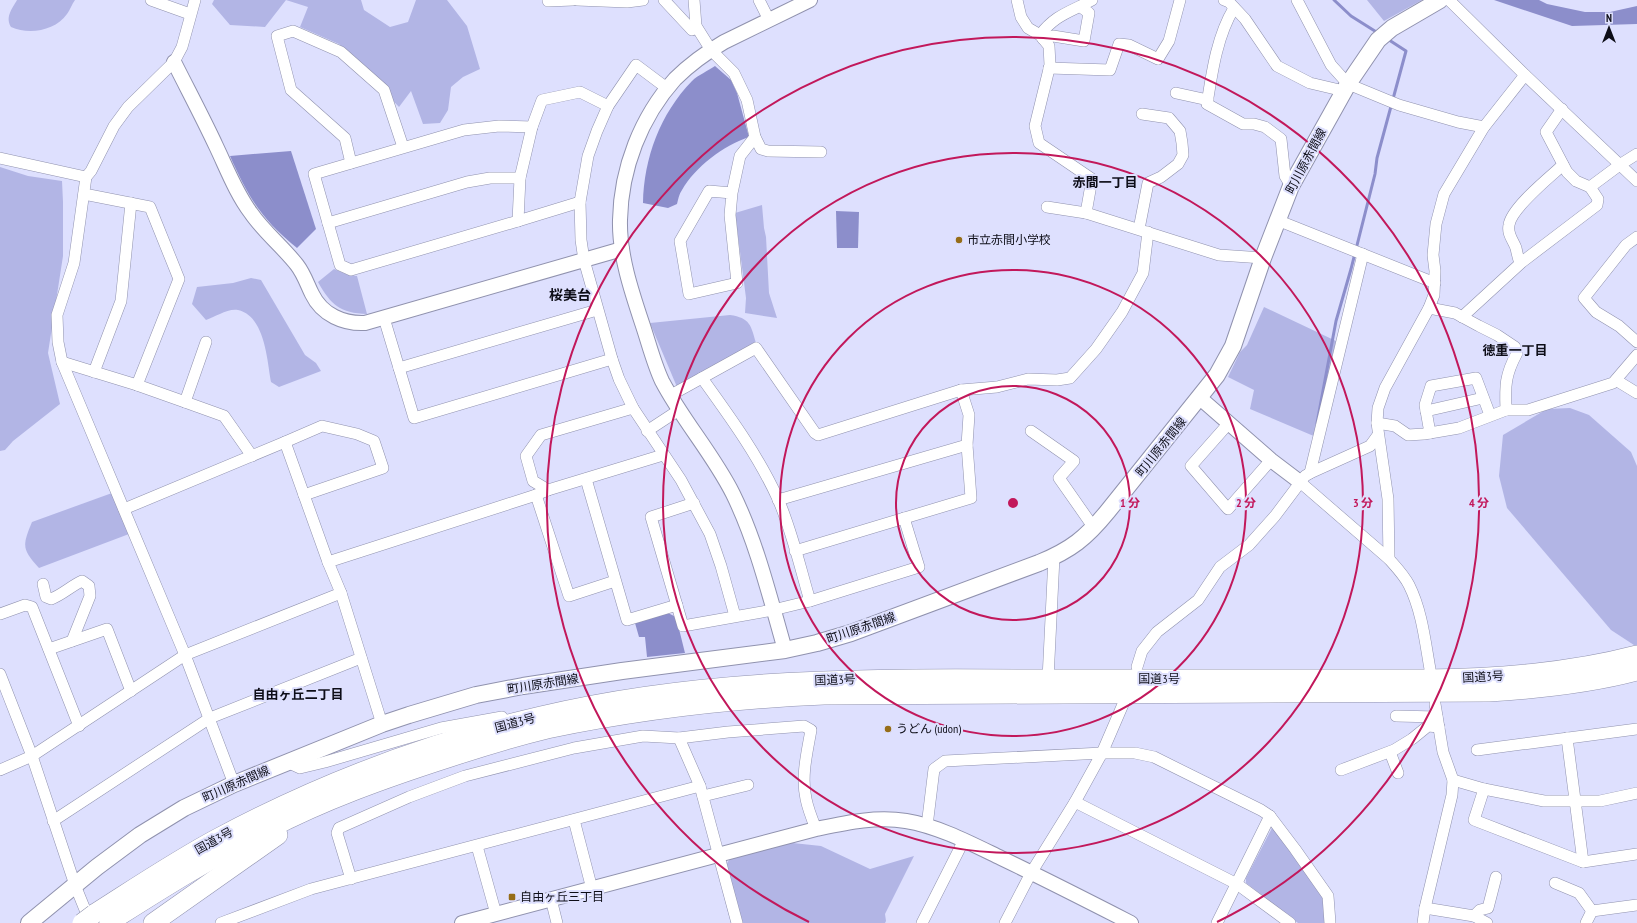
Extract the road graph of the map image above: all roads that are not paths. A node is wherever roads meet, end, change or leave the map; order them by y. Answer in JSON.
{"nodes":[{"id":1,"x":152,"y":0,"type":"edge"},
{"id":2,"x":195,"y":0,"type":"edge"},
{"id":3,"x":548,"y":0,"type":"edge"},
{"id":4,"x":573,"y":0,"type":"edge"},
{"id":5,"x":577,"y":0,"type":"edge"},
{"id":6,"x":643,"y":0,"type":"edge"},
{"id":7,"x":664,"y":0,"type":"edge"},
{"id":8,"x":694,"y":0,"type":"edge"},
{"id":9,"x":760,"y":0,"type":"edge"},
{"id":10,"x":810,"y":0,"type":"edge"},
{"id":11,"x":1017,"y":0,"type":"edge"},
{"id":12,"x":1092,"y":0,"type":"edge"},
{"id":13,"x":1180,"y":0,"type":"edge"},
{"id":14,"x":1224,"y":0,"type":"edge"},
{"id":15,"x":1297,"y":0,"type":"edge"},
{"id":16,"x":1306,"y":0,"type":"edge"},
{"id":17,"x":1440,"y":0,"type":"edge"},
{"id":18,"x":1449,"y":0,"type":"edge"},
{"id":19,"x":1081,"y":7,"type":"junction"},
{"id":20,"x":1234,"y":8,"type":"junction"},
{"id":21,"x":1304,"y":12,"type":"junction"},
{"id":22,"x":190,"y":14,"type":"junction"},
{"id":23,"x":769,"y":20,"type":"junction"},
{"id":24,"x":696,"y":26,"type":"junction"},
{"id":25,"x":1042,"y":37,"type":"junction"},
{"id":26,"x":711,"y":50,"type":"junction"},
{"id":27,"x":174,"y":62,"type":"junction"},
{"id":28,"x":1049,"y":68,"type":"junction"},
{"id":29,"x":1525,"y":75,"type":"junction"},
{"id":30,"x":1346,"y":88,"type":"junction"},
{"id":31,"x":668,"y":89,"type":"junction"},
{"id":32,"x":1176,"y":93,"type":"dead end"},
{"id":33,"x":1208,"y":100,"type":"junction"},
{"id":34,"x":608,"y":106,"type":"junction"},
{"id":35,"x":1562,"y":109,"type":"junction"},
{"id":36,"x":1142,"y":114,"type":"dead end"},
{"id":37,"x":532,"y":127,"type":"junction"},
{"id":38,"x":1484,"y":127,"type":"junction"},
{"id":39,"x":755,"y":137,"type":"junction"},
{"id":40,"x":403,"y":147,"type":"junction"},
{"id":41,"x":821,"y":152,"type":"dead end"},
{"id":42,"x":1637,"y":154,"type":"edge"},
{"id":43,"x":0,"y":158,"type":"edge"},
{"id":44,"x":352,"y":163,"type":"junction"},
{"id":45,"x":1621,"y":164,"type":"junction"},
{"id":46,"x":1563,"y":165,"type":"junction"},
{"id":47,"x":86,"y":177,"type":"junction"},
{"id":48,"x":520,"y":178,"type":"junction"},
{"id":49,"x":1637,"y":181,"type":"edge"},
{"id":50,"x":1291,"y":186,"type":"junction"},
{"id":51,"x":1590,"y":188,"type":"junction"},
{"id":52,"x":732,"y":193,"type":"junction"},
{"id":53,"x":84,"y":194,"type":"junction"},
{"id":54,"x":580,"y":202,"type":"junction"},
{"id":55,"x":131,"y":203,"type":"junction"},
{"id":56,"x":1047,"y":207,"type":"dead end"},
{"id":57,"x":1086,"y":213,"type":"junction"},
{"id":58,"x":1277,"y":220,"type":"junction"},
{"id":59,"x":518,"y":221,"type":"junction"},
{"id":60,"x":328,"y":223,"type":"junction"},
{"id":61,"x":1143,"y":230,"type":"junction"},
{"id":62,"x":1637,"y":237,"type":"edge"},
{"id":63,"x":622,"y":249,"type":"junction"},
{"id":64,"x":1363,"y":254,"type":"junction"},
{"id":65,"x":1263,"y":258,"type":"junction"},
{"id":66,"x":584,"y":260,"type":"junction"},
{"id":67,"x":1520,"y":263,"type":"junction"},
{"id":68,"x":1435,"y":283,"type":"junction"},
{"id":69,"x":1429,"y":308,"type":"junction"},
{"id":70,"x":597,"y":310,"type":"junction"},
{"id":71,"x":1462,"y":317,"type":"junction"},
{"id":72,"x":384,"y":318,"type":"junction"},
{"id":73,"x":206,"y":342,"type":"dead end"},
{"id":74,"x":1637,"y":342,"type":"edge"},
{"id":75,"x":1637,"y":355,"type":"edge"},
{"id":76,"x":612,"y":359,"type":"junction"},
{"id":77,"x":62,"y":362,"type":"junction"},
{"id":78,"x":399,"y":368,"type":"junction"},
{"id":79,"x":94,"y":372,"type":"junction"},
{"id":80,"x":702,"y":378,"type":"junction"},
{"id":81,"x":1620,"y":382,"type":"dead end"},
{"id":82,"x":137,"y":385,"type":"junction"},
{"id":83,"x":961,"y":390,"type":"junction"},
{"id":84,"x":1637,"y":393,"type":"edge"},
{"id":85,"x":671,"y":395,"type":"junction"},
{"id":86,"x":1200,"y":398,"type":"junction"},
{"id":87,"x":1483,"y":398,"type":"junction"},
{"id":88,"x":185,"y":402,"type":"junction"},
{"id":89,"x":633,"y":408,"type":"junction"},
{"id":90,"x":679,"y":410,"type":"junction"},
{"id":91,"x":1506,"y":410,"type":"junction"},
{"id":92,"x":1426,"y":411,"type":"junction"},
{"id":93,"x":1490,"y":415,"type":"junction"},
{"id":94,"x":1229,"y":423,"type":"junction"},
{"id":95,"x":1377,"y":423,"type":"junction"},
{"id":96,"x":647,"y":431,"type":"junction"},
{"id":97,"x":1031,"y":431,"type":"dead end"},
{"id":98,"x":1430,"y":433,"type":"junction"},
{"id":99,"x":1378,"y":434,"type":"junction"},
{"id":100,"x":285,"y":442,"type":"junction"},
{"id":101,"x":967,"y":445,"type":"junction"},
{"id":102,"x":663,"y":455,"type":"junction"},
{"id":103,"x":252,"y":456,"type":"junction"},
{"id":104,"x":1271,"y":460,"type":"junction"},
{"id":105,"x":1305,"y":477,"type":"junction"},
{"id":106,"x":586,"y":479,"type":"junction"},
{"id":107,"x":548,"y":490,"type":"junction"},
{"id":108,"x":304,"y":496,"type":"junction"},
{"id":109,"x":536,"y":496,"type":"junction"},
{"id":110,"x":778,"y":500,"type":"junction"},
{"id":111,"x":694,"y":503,"type":"junction"},
{"id":112,"x":124,"y":509,"type":"junction"},
{"id":113,"x":904,"y":518,"type":"junction"},
{"id":114,"x":1094,"y":528,"type":"junction"},
{"id":115,"x":795,"y":551,"type":"junction"},
{"id":116,"x":1054,"y":557,"type":"junction"},
{"id":117,"x":1389,"y":559,"type":"junction"},
{"id":118,"x":328,"y":562,"type":"junction"},
{"id":119,"x":616,"y":581,"type":"junction"},
{"id":120,"x":43,"y":584,"type":"dead end"},
{"id":121,"x":341,"y":593,"type":"junction"},
{"id":122,"x":810,"y":601,"type":"junction"},
{"id":123,"x":677,"y":605,"type":"junction"},
{"id":124,"x":773,"y":610,"type":"junction"},
{"id":125,"x":0,"y":614,"type":"edge"},
{"id":126,"x":735,"y":616,"type":"junction"},
{"id":127,"x":72,"y":641,"type":"junction"},
{"id":128,"x":49,"y":649,"type":"junction"},
{"id":129,"x":785,"y":650,"type":"junction"},
{"id":130,"x":185,"y":655,"type":"junction"},
{"id":131,"x":1637,"y":655,"type":"edge"},
{"id":132,"x":361,"y":658,"type":"junction"},
{"id":133,"x":1137,"y":667,"type":"dead end"},
{"id":134,"x":1430,"y":669,"type":"dead end"},
{"id":135,"x":1637,"y":671,"type":"edge"},
{"id":136,"x":0,"y":674,"type":"edge"},
{"id":137,"x":1048,"y":679,"type":"junction"},
{"id":138,"x":132,"y":691,"type":"junction"},
{"id":139,"x":1124,"y":702,"type":"dead end"},
{"id":140,"x":599,"y":704,"type":"junction"},
{"id":141,"x":1435,"y":704,"type":"dead end"},
{"id":142,"x":1396,"y":716,"type":"dead end"},
{"id":143,"x":210,"y":718,"type":"junction"},
{"id":144,"x":1438,"y":722,"type":"junction"},
{"id":145,"x":382,"y":724,"type":"junction"},
{"id":146,"x":79,"y":726,"type":"junction"},
{"id":147,"x":1637,"y":729,"type":"edge"},
{"id":148,"x":679,"y":738,"type":"junction"},
{"id":149,"x":1567,"y":738,"type":"junction"},
{"id":150,"x":1477,"y":750,"type":"dead end"},
{"id":151,"x":1390,"y":752,"type":"junction"},
{"id":152,"x":1102,"y":754,"type":"junction"},
{"id":153,"x":32,"y":756,"type":"junction"},
{"id":154,"x":287,"y":762,"type":"junction"},
{"id":155,"x":0,"y":770,"type":"edge"},
{"id":156,"x":1342,"y":770,"type":"dead end"},
{"id":157,"x":1398,"y":773,"type":"dead end"},
{"id":158,"x":1453,"y":780,"type":"junction"},
{"id":159,"x":234,"y":784,"type":"junction"},
{"id":160,"x":748,"y":784,"type":"dead end"},
{"id":161,"x":1484,"y":789,"type":"junction"},
{"id":162,"x":702,"y":792,"type":"junction"},
{"id":163,"x":1637,"y":793,"type":"edge"},
{"id":164,"x":332,"y":800,"type":"junction"},
{"id":165,"x":1075,"y":802,"type":"junction"},
{"id":166,"x":1575,"y":802,"type":"junction"},
{"id":167,"x":1270,"y":816,"type":"junction"},
{"id":168,"x":574,"y":820,"type":"junction"},
{"id":169,"x":53,"y":821,"type":"junction"},
{"id":170,"x":927,"y":826,"type":"junction"},
{"id":171,"x":816,"y":829,"type":"junction"},
{"id":172,"x":964,"y":840,"type":"junction"},
{"id":173,"x":477,"y":846,"type":"junction"},
{"id":174,"x":720,"y":855,"type":"junction"},
{"id":175,"x":1637,"y":855,"type":"edge"},
{"id":176,"x":1583,"y":862,"type":"junction"},
{"id":177,"x":1030,"y":873,"type":"junction"},
{"id":178,"x":1496,"y":877,"type":"dead end"},
{"id":179,"x":351,"y":879,"type":"junction"},
{"id":180,"x":1555,"y":883,"type":"dead end"},
{"id":181,"x":1237,"y":884,"type":"junction"},
{"id":182,"x":75,"y":885,"type":"junction"},
{"id":183,"x":592,"y":889,"type":"junction"},
{"id":184,"x":551,"y":899,"type":"junction"},
{"id":185,"x":1637,"y":905,"type":"edge"},
{"id":186,"x":1425,"y":908,"type":"junction"},
{"id":187,"x":1592,"y":911,"type":"junction"},
{"id":188,"x":496,"y":914,"type":"junction"},
{"id":189,"x":1474,"y":916,"type":"junction"},
{"id":190,"x":94,"y":921,"type":"edge"},
{"id":191,"x":29,"y":923,"type":"edge"},
{"id":192,"x":153,"y":923,"type":"edge"},
{"id":193,"x":221,"y":923,"type":"edge"},
{"id":194,"x":462,"y":923,"type":"edge"},
{"id":195,"x":558,"y":923,"type":"edge"},
{"id":196,"x":737,"y":923,"type":"edge"},
{"id":197,"x":922,"y":923,"type":"edge"},
{"id":198,"x":1005,"y":923,"type":"edge"},
{"id":199,"x":1131,"y":923,"type":"edge"},
{"id":200,"x":1217,"y":923,"type":"edge"},
{"id":201,"x":1290,"y":923,"type":"edge"},
{"id":202,"x":1330,"y":923,"type":"edge"},
{"id":203,"x":1424,"y":923,"type":"edge"},
{"id":204,"x":1488,"y":923,"type":"edge"},
{"id":205,"x":1586,"y":923,"type":"edge"}],
"edges":[{"from":1,"to":22,"type":"street"},
{"from":2,"to":22,"type":"street"},
{"from":3,"to":4,"type":"street"},
{"from":5,"to":6,"type":"street"},
{"from":7,"to":24,"type":"street"},
{"from":8,"to":24,"type":"street"},
{"from":9,"to":23,"type":"street"},
{"from":10,"to":23,"type":"street"},
{"from":11,"to":25,"type":"street"},
{"from":12,"to":19,"type":"street"},
{"from":13,"to":28,"type":"street"},
{"from":14,"to":20,"type":"street"},
{"from":15,"to":21,"type":"street"},
{"from":16,"to":21,"type":"street"},
{"from":17,"to":30,"type":"main road","name":"町川原赤間線"},
{"from":18,"to":29,"type":"street"},
{"from":19,"to":25,"type":"street"},
{"from":19,"to":25,"type":"street"},
{"from":20,"to":30,"type":"street"},
{"from":20,"to":33,"type":"street"},
{"from":21,"to":30,"type":"street"},
{"from":22,"to":27,"type":"street"},
{"from":23,"to":26,"type":"street"},
{"from":24,"to":26,"type":"street"},
{"from":25,"to":28,"type":"street"},
{"from":26,"to":31,"type":"street"},
{"from":26,"to":39,"type":"street"},
{"from":27,"to":47,"type":"street"},
{"from":27,"to":72,"type":"street"},
{"from":28,"to":57,"type":"street"},
{"from":29,"to":35,"type":"street"},
{"from":29,"to":38,"type":"street"},
{"from":30,"to":38,"type":"street"},
{"from":30,"to":50,"type":"main road","name":"町川原赤間線"},
{"from":31,"to":34,"type":"street"},
{"from":31,"to":63,"type":"street"},
{"from":32,"to":33,"type":"street"},
{"from":33,"to":50,"type":"street"},
{"from":34,"to":37,"type":"street"},
{"from":34,"to":54,"type":"street"},
{"from":35,"to":45,"type":"street"},
{"from":35,"to":46,"type":"street"},
{"from":36,"to":61,"type":"street"},
{"from":37,"to":40,"type":"street"},
{"from":37,"to":48,"type":"street"},
{"from":38,"to":68,"type":"street"},
{"from":39,"to":41,"type":"street"},
{"from":39,"to":52,"type":"street"},
{"from":40,"to":44,"type":"street"},
{"from":40,"to":44,"type":"street"},
{"from":42,"to":45,"type":"street"},
{"from":43,"to":47,"type":"street"},
{"from":44,"to":60,"type":"street"},
{"from":45,"to":49,"type":"street"},
{"from":45,"to":51,"type":"street"},
{"from":46,"to":51,"type":"street"},
{"from":46,"to":67,"type":"street"},
{"from":47,"to":53,"type":"street"},
{"from":48,"to":59,"type":"street"},
{"from":48,"to":60,"type":"street"},
{"from":50,"to":58,"type":"main road","name":"町川原赤間線"},
{"from":51,"to":67,"type":"street"},
{"from":52,"to":52,"type":"street"},
{"from":53,"to":55,"type":"street"},
{"from":53,"to":77,"type":"street"},
{"from":54,"to":59,"type":"street"},
{"from":54,"to":66,"type":"street"},
{"from":55,"to":79,"type":"street"},
{"from":55,"to":82,"type":"street"},
{"from":56,"to":57,"type":"street"},
{"from":57,"to":61,"type":"street"},
{"from":58,"to":64,"type":"street"},
{"from":58,"to":65,"type":"main road","name":"町川原赤間線"},
{"from":59,"to":60,"type":"street"},
{"from":61,"to":65,"type":"street"},
{"from":61,"to":83,"type":"street"},
{"from":62,"to":74,"type":"street"},
{"from":63,"to":66,"type":"street"},
{"from":63,"to":85,"type":"street"},
{"from":64,"to":68,"type":"street"},
{"from":64,"to":105,"type":"street"},
{"from":65,"to":86,"type":"main road","name":"町川原赤間線"},
{"from":66,"to":70,"type":"street"},
{"from":66,"to":72,"type":"street"},
{"from":67,"to":71,"type":"street"},
{"from":68,"to":69,"type":"street"},
{"from":69,"to":71,"type":"street"},
{"from":69,"to":95,"type":"street"},
{"from":70,"to":76,"type":"street"},
{"from":70,"to":78,"type":"street"},
{"from":71,"to":91,"type":"street"},
{"from":72,"to":78,"type":"street"},
{"from":73,"to":88,"type":"street"},
{"from":75,"to":91,"type":"street"},
{"from":76,"to":78,"type":"street"},
{"from":76,"to":89,"type":"street"},
{"from":77,"to":79,"type":"street"},
{"from":77,"to":112,"type":"street"},
{"from":79,"to":82,"type":"street"},
{"from":80,"to":83,"type":"street"},
{"from":80,"to":85,"type":"street"},
{"from":80,"to":110,"type":"street"},
{"from":81,"to":84,"type":"street"},
{"from":82,"to":88,"type":"street"},
{"from":83,"to":101,"type":"street"},
{"from":85,"to":90,"type":"street"},
{"from":86,"to":94,"type":"street"},
{"from":86,"to":114,"type":"main road","name":"町川原赤間線"},
{"from":87,"to":92,"type":"street"},
{"from":87,"to":92,"type":"street"},
{"from":87,"to":93,"type":"street"},
{"from":88,"to":103,"type":"street"},
{"from":89,"to":96,"type":"street"},
{"from":89,"to":107,"type":"street"},
{"from":90,"to":96,"type":"street"},
{"from":90,"to":124,"type":"street"},
{"from":91,"to":93,"type":"street"},
{"from":92,"to":98,"type":"street"},
{"from":93,"to":98,"type":"street"},
{"from":94,"to":104,"type":"street"},
{"from":94,"to":104,"type":"street"},
{"from":95,"to":98,"type":"street"},
{"from":95,"to":99,"type":"street"},
{"from":96,"to":102,"type":"street"},
{"from":97,"to":114,"type":"street"},
{"from":99,"to":105,"type":"street"},
{"from":99,"to":117,"type":"street"},
{"from":100,"to":103,"type":"street"},
{"from":100,"to":108,"type":"street"},
{"from":100,"to":108,"type":"street"},
{"from":101,"to":110,"type":"street"},
{"from":101,"to":113,"type":"street"},
{"from":102,"to":106,"type":"street"},
{"from":102,"to":111,"type":"street"},
{"from":103,"to":112,"type":"street"},
{"from":104,"to":105,"type":"street"},
{"from":105,"to":117,"type":"street"},
{"from":105,"to":133,"type":"street"},
{"from":106,"to":107,"type":"street"},
{"from":106,"to":119,"type":"street"},
{"from":107,"to":109,"type":"street"},
{"from":108,"to":118,"type":"street"},
{"from":109,"to":118,"type":"street"},
{"from":109,"to":119,"type":"street"},
{"from":110,"to":115,"type":"street"},
{"from":111,"to":123,"type":"street"},
{"from":111,"to":126,"type":"street"},
{"from":112,"to":130,"type":"street"},
{"from":113,"to":115,"type":"street"},
{"from":113,"to":122,"type":"street"},
{"from":114,"to":116,"type":"main road","name":"町川原赤間線"},
{"from":115,"to":122,"type":"street"},
{"from":116,"to":129,"type":"main road","name":"町川原赤間線"},
{"from":116,"to":137,"type":"street"},
{"from":117,"to":134,"type":"street"},
{"from":118,"to":121,"type":"street"},
{"from":119,"to":123,"type":"street"},
{"from":120,"to":127,"type":"street"},
{"from":121,"to":130,"type":"street"},
{"from":121,"to":132,"type":"street"},
{"from":122,"to":124,"type":"street"},
{"from":123,"to":126,"type":"street"},
{"from":124,"to":126,"type":"street"},
{"from":124,"to":129,"type":"street"},
{"from":125,"to":128,"type":"street"},
{"from":127,"to":128,"type":"street"},
{"from":127,"to":138,"type":"street"},
{"from":128,"to":146,"type":"street"},
{"from":129,"to":145,"type":"main road","name":"町川原赤間線"},
{"from":130,"to":138,"type":"street"},
{"from":130,"to":143,"type":"street"},
{"from":131,"to":137,"type":"highway","name":"国道3号"},
{"from":132,"to":143,"type":"street"},
{"from":132,"to":145,"type":"street"},
{"from":135,"to":164,"type":"highway","name":"国道3号"},
{"from":136,"to":153,"type":"street"},
{"from":137,"to":140,"type":"highway","name":"国道3号"},
{"from":138,"to":146,"type":"street"},
{"from":139,"to":152,"type":"street"},
{"from":140,"to":154,"type":"street"},
{"from":140,"to":190,"type":"highway","name":"国道3号"},
{"from":141,"to":144,"type":"street"},
{"from":142,"to":144,"type":"street"},
{"from":143,"to":159,"type":"street"},
{"from":143,"to":169,"type":"street"},
{"from":144,"to":151,"type":"street"},
{"from":144,"to":158,"type":"street"},
{"from":145,"to":154,"type":"main road","name":"町川原赤間線"},
{"from":146,"to":153,"type":"street"},
{"from":147,"to":149,"type":"street"},
{"from":148,"to":162,"type":"street"},
{"from":148,"to":171,"type":"street"},
{"from":148,"to":179,"type":"street"},
{"from":149,"to":150,"type":"street"},
{"from":149,"to":166,"type":"street"},
{"from":151,"to":156,"type":"street"},
{"from":151,"to":157,"type":"street"},
{"from":152,"to":165,"type":"street"},
{"from":152,"to":167,"type":"street"},
{"from":152,"to":170,"type":"street"},
{"from":153,"to":155,"type":"street"},
{"from":153,"to":169,"type":"street"},
{"from":154,"to":159,"type":"main road","name":"町川原赤間線"},
{"from":158,"to":161,"type":"street"},
{"from":158,"to":186,"type":"street"},
{"from":159,"to":182,"type":"main road","name":"町川原赤間線"},
{"from":160,"to":162,"type":"street"},
{"from":161,"to":166,"type":"street"},
{"from":161,"to":176,"type":"street"},
{"from":162,"to":168,"type":"street"},
{"from":162,"to":174,"type":"street"},
{"from":163,"to":166,"type":"street"},
{"from":164,"to":190,"type":"highway","name":"国道3号"},
{"from":164,"to":192,"type":"highway"},
{"from":165,"to":177,"type":"street"},
{"from":165,"to":181,"type":"street"},
{"from":166,"to":176,"type":"street"},
{"from":167,"to":181,"type":"street"},
{"from":167,"to":202,"type":"street"},
{"from":168,"to":173,"type":"street"},
{"from":168,"to":183,"type":"street"},
{"from":169,"to":182,"type":"street"},
{"from":170,"to":171,"type":"street"},
{"from":170,"to":172,"type":"street"},
{"from":171,"to":174,"type":"street"},
{"from":172,"to":177,"type":"street"},
{"from":172,"to":197,"type":"street"},
{"from":173,"to":179,"type":"street"},
{"from":173,"to":188,"type":"street"},
{"from":174,"to":183,"type":"street"},
{"from":174,"to":196,"type":"street"},
{"from":175,"to":176,"type":"street"},
{"from":177,"to":198,"type":"street"},
{"from":177,"to":199,"type":"street"},
{"from":178,"to":189,"type":"street"},
{"from":179,"to":193,"type":"street"},
{"from":180,"to":187,"type":"street"},
{"from":181,"to":200,"type":"street"},
{"from":181,"to":201,"type":"street"},
{"from":182,"to":190,"type":"street"},
{"from":182,"to":191,"type":"main road","name":"町川原赤間線"},
{"from":183,"to":184,"type":"street"},
{"from":184,"to":188,"type":"street"},
{"from":184,"to":195,"type":"street"},
{"from":185,"to":187,"type":"street"},
{"from":186,"to":189,"type":"street"},
{"from":186,"to":203,"type":"street"},
{"from":187,"to":205,"type":"street"},
{"from":188,"to":194,"type":"street"},
{"from":189,"to":204,"type":"street"}]}
